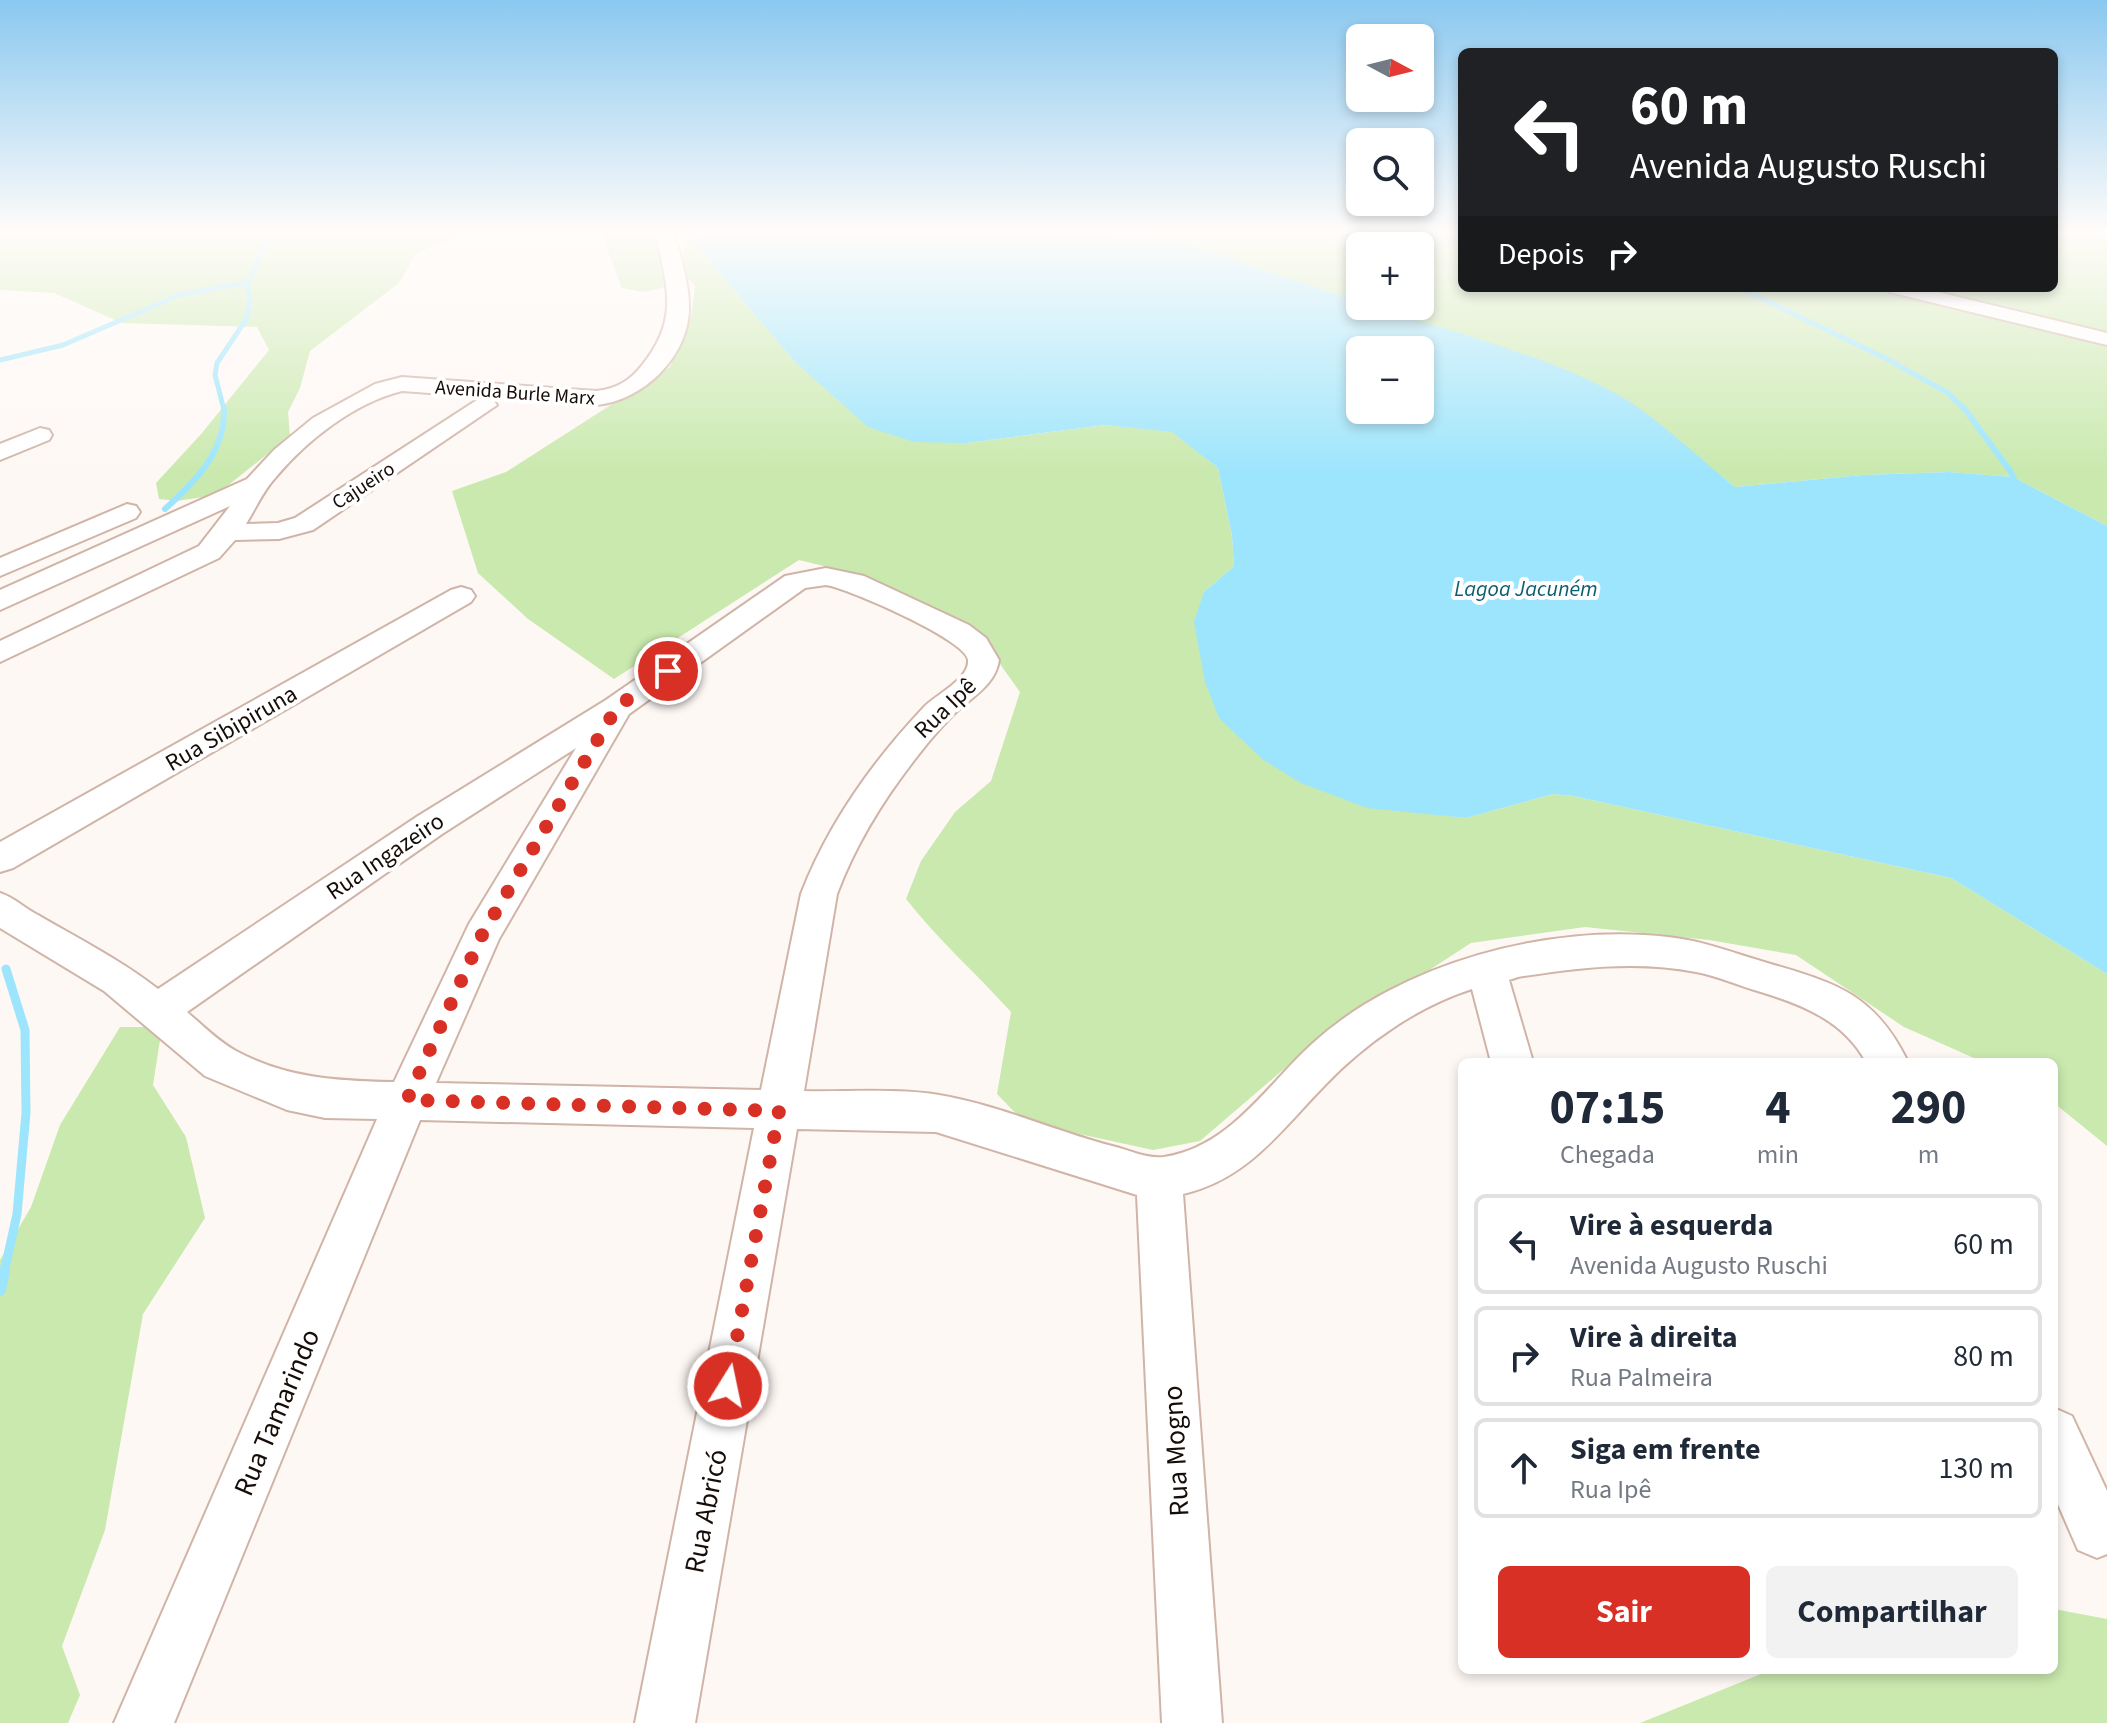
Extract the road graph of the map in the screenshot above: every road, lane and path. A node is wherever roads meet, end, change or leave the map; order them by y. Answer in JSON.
{"nodes":[{"id":1,"x":679,"y":313,"type":"edge"},
{"id":2,"x":2001,"y":313,"type":"edge"},
{"id":3,"x":2107,"y":339,"type":"edge"},
{"id":4,"x":485,"y":405,"type":"dead end"},
{"id":5,"x":40,"y":435,"type":"dead end"},
{"id":6,"x":0,"y":453,"type":"edge"},
{"id":7,"x":252,"y":492,"type":"junction"},
{"id":8,"x":127,"y":512,"type":"dead end"},
{"id":9,"x":230,"y":532,"type":"junction"},
{"id":10,"x":0,"y":568,"type":"edge"},
{"id":11,"x":461,"y":596,"type":"dead end"},
{"id":12,"x":0,"y":601,"type":"edge"},
{"id":13,"x":0,"y":614,"type":"edge"},
{"id":14,"x":0,"y":653,"type":"edge"},
{"id":15,"x":617,"y":707,"type":"junction"},
{"id":16,"x":0,"y":859,"type":"edge"},
{"id":17,"x":0,"y":907,"type":"edge"},
{"id":18,"x":1486,"y":968,"type":"junction"},
{"id":19,"x":157,"y":1011,"type":"junction"},
{"id":20,"x":1511,"y":1058,"type":"edge"},
{"id":21,"x":1885,"y":1058,"type":"edge"},
{"id":22,"x":407,"y":1100,"type":"junction"},
{"id":23,"x":779,"y":1111,"type":"junction"},
{"id":24,"x":1159,"y":1179,"type":"junction"},
{"id":25,"x":2058,"y":1443,"type":"edge"},
{"id":26,"x":2097,"y":1531,"type":"dead end"},
{"id":27,"x":144,"y":1723,"type":"edge"},
{"id":28,"x":665,"y":1723,"type":"edge"},
{"id":29,"x":1192,"y":1723,"type":"edge"}],
"edges":[{"from":1,"to":7,"type":"street","name":"Avenida Burle Marx"},
{"from":2,"to":3,"type":"street"},
{"from":4,"to":9,"type":"street","name":"Cajueiro"},
{"from":5,"to":6,"type":"street"},
{"from":7,"to":9,"type":"street","name":"Avenida Burle Marx"},
{"from":7,"to":12,"type":"street","name":"Avenida Burle Marx"},
{"from":7,"to":13,"type":"street","name":"Avenida Burle Marx"},
{"from":8,"to":10,"type":"street"},
{"from":9,"to":14,"type":"street","name":"Avenida Burle Marx"},
{"from":11,"to":16,"type":"street","name":"Rua Sibipiruna"},
{"from":15,"to":19,"type":"street","name":"Rua Ingazeiro"},
{"from":15,"to":22,"type":"street","name":"Rua Tamarindo"},
{"from":15,"to":23,"type":"street","name":"Rua Ipê"},
{"from":17,"to":19,"type":"street"},
{"from":18,"to":20,"type":"street"},
{"from":18,"to":21,"type":"street"},
{"from":18,"to":24,"type":"street"},
{"from":19,"to":22,"type":"street"},
{"from":22,"to":23,"type":"street"},
{"from":22,"to":27,"type":"street","name":"Rua Tamarindo"},
{"from":23,"to":24,"type":"street"},
{"from":23,"to":28,"type":"street","name":"Rua Abricó"},
{"from":24,"to":29,"type":"street","name":"Rua Mogno"},
{"from":25,"to":26,"type":"street"}]}
